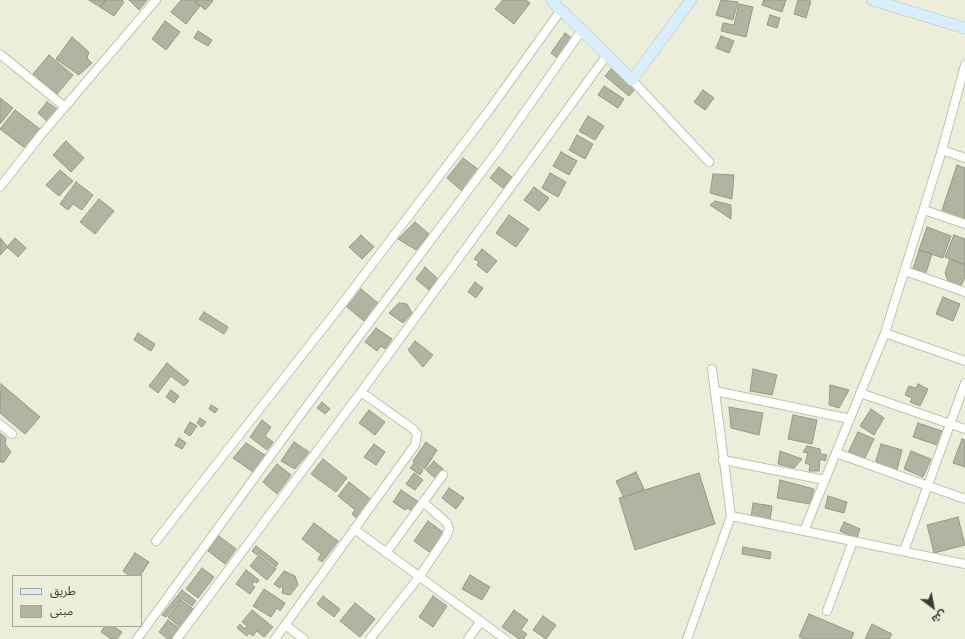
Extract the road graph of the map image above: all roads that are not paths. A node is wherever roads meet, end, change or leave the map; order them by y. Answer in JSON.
{"nodes":[{"id":1,"x":156,"y":0,"type":"edge"},
{"id":2,"x":551,"y":0,"type":"edge"},
{"id":3,"x":691,"y":0,"type":"edge"},
{"id":4,"x":872,"y":0,"type":"edge"},
{"id":5,"x":561,"y":10,"type":"junction"},
{"id":6,"x":965,"y":28,"type":"edge"},
{"id":7,"x":582,"y":30,"type":"junction"},
{"id":8,"x":0,"y":54,"type":"edge"},
{"id":9,"x":607,"y":55,"type":"junction"},
{"id":10,"x":965,"y":65,"type":"edge"},
{"id":11,"x":632,"y":80,"type":"junction"},
{"id":12,"x":961,"y":93,"type":"edge"},
{"id":13,"x":65,"y":107,"type":"junction"},
{"id":14,"x":942,"y":150,"type":"junction"},
{"id":15,"x":965,"y":158,"type":"edge"},
{"id":16,"x":709,"y":162,"type":"dead end"},
{"id":17,"x":0,"y":187,"type":"edge"},
{"id":18,"x":924,"y":210,"type":"junction"},
{"id":19,"x":965,"y":224,"type":"edge"},
{"id":20,"x":905,"y":271,"type":"junction"},
{"id":21,"x":965,"y":292,"type":"edge"},
{"id":22,"x":885,"y":333,"type":"junction"},
{"id":23,"x":965,"y":361,"type":"edge"},
{"id":24,"x":712,"y":369,"type":"dead end"},
{"id":25,"x":965,"y":383,"type":"edge"},
{"id":26,"x":715,"y":391,"type":"junction"},
{"id":27,"x":361,"y":392,"type":"junction"},
{"id":28,"x":860,"y":393,"type":"junction"},
{"id":29,"x":850,"y":419,"type":"junction"},
{"id":30,"x":0,"y":424,"type":"edge"},
{"id":31,"x":950,"y":424,"type":"junction"},
{"id":32,"x":965,"y":429,"type":"edge"},
{"id":33,"x":12,"y":434,"type":"dead end"},
{"id":34,"x":836,"y":453,"type":"junction"},
{"id":35,"x":723,"y":460,"type":"junction"},
{"id":36,"x":443,"y":475,"type":"dead end"},
{"id":37,"x":825,"y":480,"type":"junction"},
{"id":38,"x":928,"y":486,"type":"junction"},
{"id":39,"x":965,"y":499,"type":"edge"},
{"id":40,"x":423,"y":502,"type":"junction"},
{"id":41,"x":730,"y":516,"type":"junction"},
{"id":42,"x":354,"y":529,"type":"junction"},
{"id":43,"x":804,"y":531,"type":"junction"},
{"id":44,"x":156,"y":541,"type":"dead end"},
{"id":45,"x":853,"y":541,"type":"junction"},
{"id":46,"x":904,"y":551,"type":"junction"},
{"id":47,"x":386,"y":553,"type":"junction"},
{"id":48,"x":965,"y":564,"type":"edge"},
{"id":49,"x":419,"y":577,"type":"junction"},
{"id":50,"x":827,"y":611,"type":"dead end"},
{"id":51,"x":481,"y":621,"type":"junction"},
{"id":52,"x":285,"y":625,"type":"junction"},
{"id":53,"x":137,"y":639,"type":"edge"},
{"id":54,"x":177,"y":639,"type":"edge"},
{"id":55,"x":275,"y":639,"type":"edge"},
{"id":56,"x":304,"y":639,"type":"edge"},
{"id":57,"x":370,"y":639,"type":"edge"},
{"id":58,"x":468,"y":639,"type":"edge"},
{"id":59,"x":505,"y":639,"type":"edge"},
{"id":60,"x":687,"y":639,"type":"edge"}],
"edges":[{"from":1,"to":13,"type":"street"},
{"from":2,"to":5,"type":"street"},
{"from":3,"to":11,"type":"street"},
{"from":4,"to":6,"type":"street"},
{"from":5,"to":7,"type":"street"},
{"from":5,"to":44,"type":"street"},
{"from":7,"to":9,"type":"street"},
{"from":7,"to":53,"type":"street"},
{"from":8,"to":13,"type":"street"},
{"from":9,"to":11,"type":"street"},
{"from":9,"to":27,"type":"street"},
{"from":10,"to":12,"type":"street"},
{"from":11,"to":16,"type":"street"},
{"from":12,"to":14,"type":"street"},
{"from":13,"to":17,"type":"street"},
{"from":14,"to":15,"type":"street"},
{"from":14,"to":18,"type":"street"},
{"from":18,"to":19,"type":"street"},
{"from":18,"to":20,"type":"street"},
{"from":20,"to":21,"type":"street"},
{"from":20,"to":22,"type":"street"},
{"from":22,"to":23,"type":"street"},
{"from":22,"to":28,"type":"street"},
{"from":24,"to":26,"type":"street"},
{"from":25,"to":31,"type":"street"},
{"from":26,"to":29,"type":"street"},
{"from":26,"to":35,"type":"street"},
{"from":27,"to":42,"type":"street"},
{"from":27,"to":54,"type":"street"},
{"from":28,"to":29,"type":"street"},
{"from":28,"to":31,"type":"street"},
{"from":29,"to":34,"type":"street"},
{"from":30,"to":33,"type":"street"},
{"from":31,"to":32,"type":"street"},
{"from":31,"to":38,"type":"street"},
{"from":34,"to":37,"type":"street"},
{"from":34,"to":38,"type":"street"},
{"from":35,"to":37,"type":"street"},
{"from":35,"to":41,"type":"street"},
{"from":36,"to":40,"type":"street"},
{"from":37,"to":43,"type":"street"},
{"from":38,"to":39,"type":"street"},
{"from":38,"to":46,"type":"street"},
{"from":40,"to":47,"type":"street"},
{"from":40,"to":49,"type":"street"},
{"from":41,"to":43,"type":"street"},
{"from":41,"to":60,"type":"street"},
{"from":42,"to":47,"type":"street"},
{"from":42,"to":52,"type":"street"},
{"from":43,"to":45,"type":"street"},
{"from":45,"to":46,"type":"street"},
{"from":45,"to":50,"type":"street"},
{"from":46,"to":48,"type":"street"},
{"from":47,"to":49,"type":"street"},
{"from":49,"to":51,"type":"street"},
{"from":49,"to":57,"type":"street"},
{"from":51,"to":58,"type":"street"},
{"from":51,"to":59,"type":"street"},
{"from":52,"to":55,"type":"street"},
{"from":52,"to":56,"type":"street"}]}
